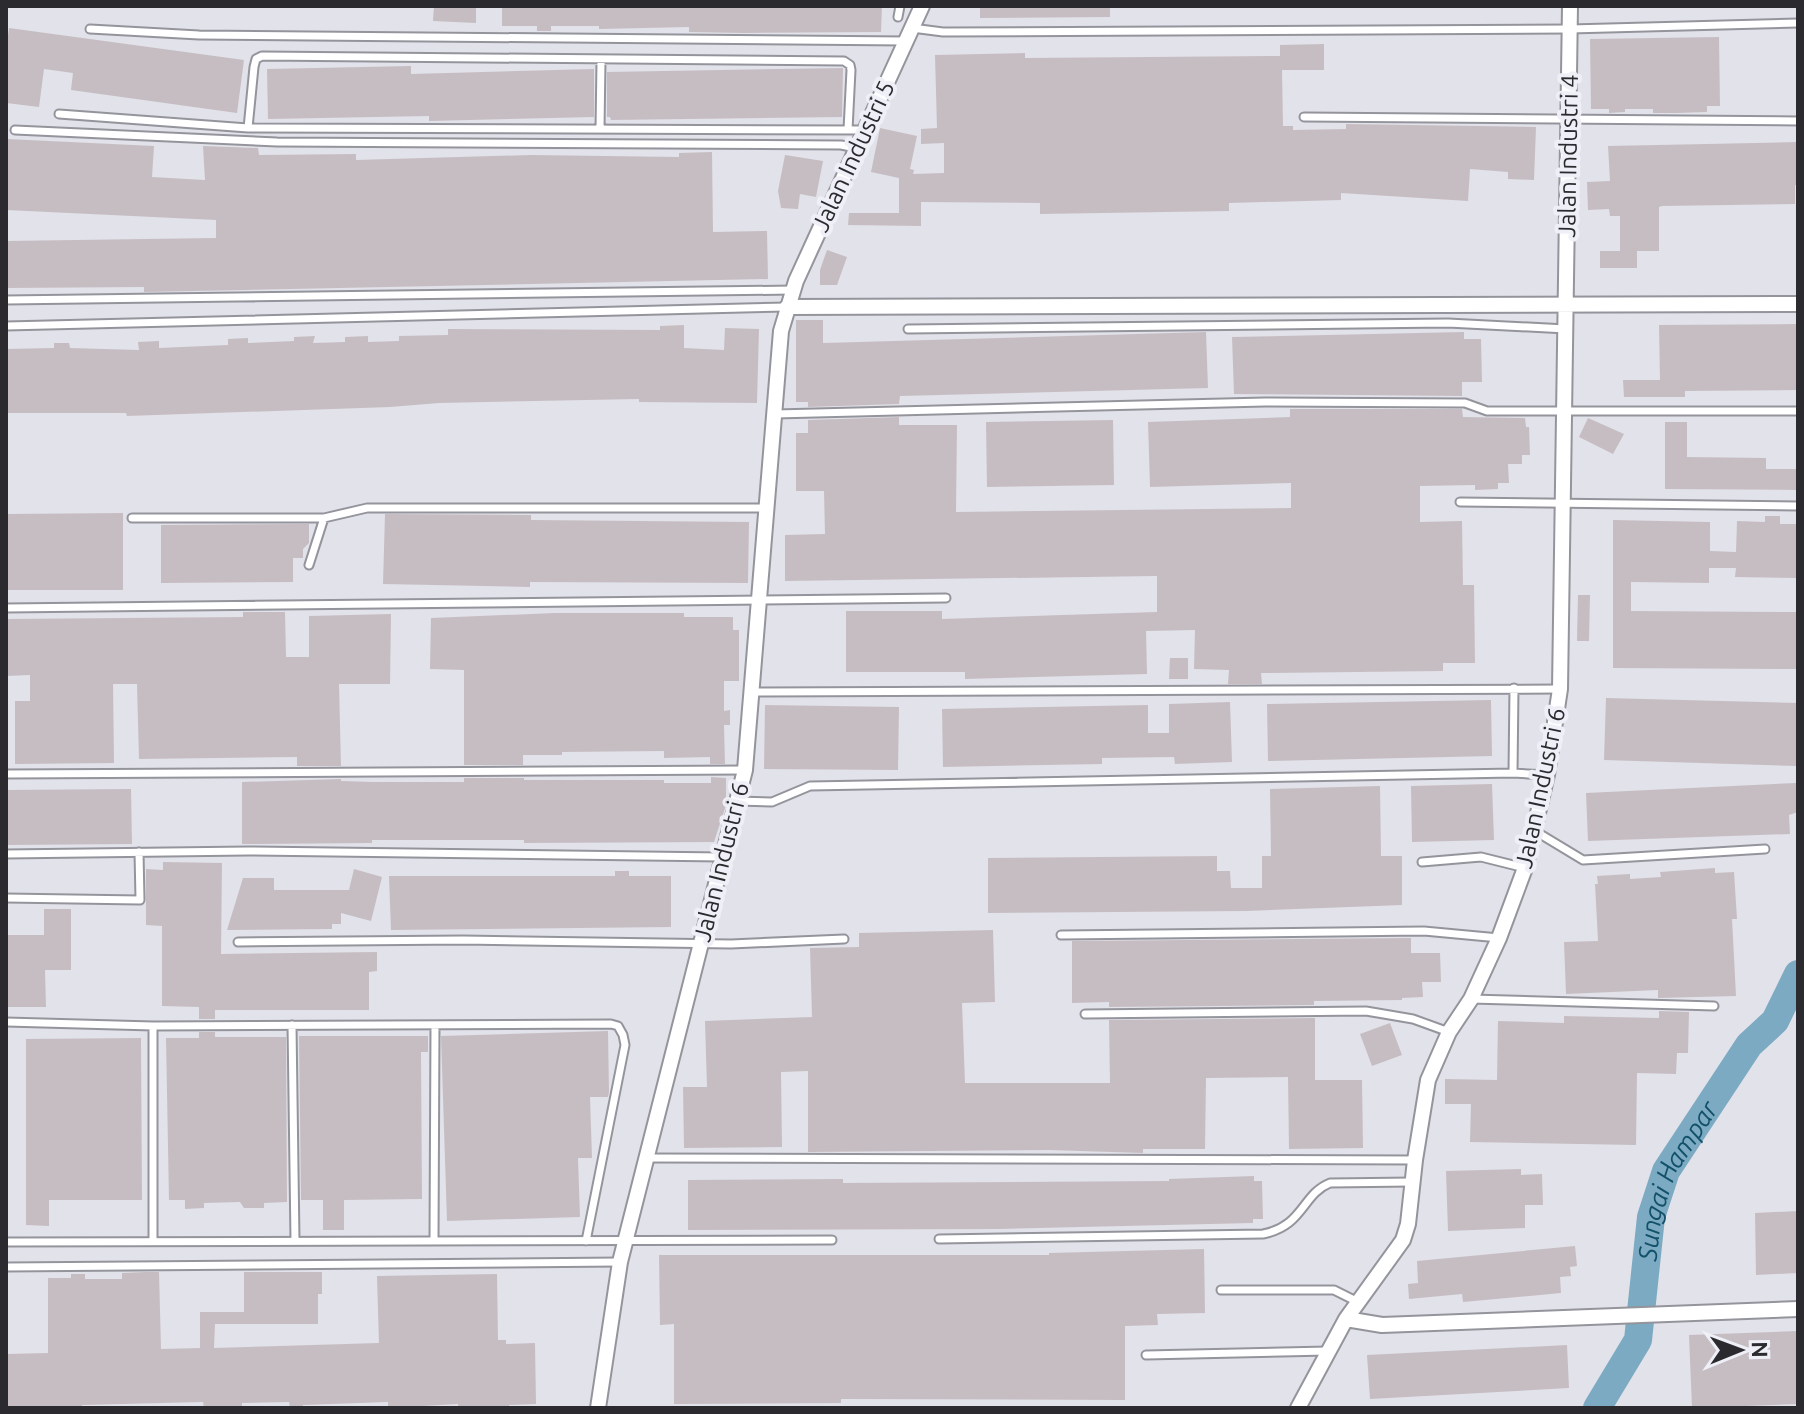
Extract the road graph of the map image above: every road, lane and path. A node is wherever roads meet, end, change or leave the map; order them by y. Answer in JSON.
{"nodes":[{"id":1,"x":900,"y":6,"type":"edge"},
{"id":2,"x":922,"y":6,"type":"edge"},
{"id":3,"x":1570,"y":6,"type":"edge"},
{"id":4,"x":898,"y":17,"type":"dead end"},
{"id":5,"x":1798,"y":23,"type":"edge"},
{"id":6,"x":90,"y":29,"type":"dead end"},
{"id":7,"x":1570,"y":29,"type":"junction"},
{"id":8,"x":909,"y":35,"type":"junction"},
{"id":9,"x":601,"y":61,"type":"junction"},
{"id":10,"x":59,"y":114,"type":"dead end"},
{"id":11,"x":1304,"y":117,"type":"dead end"},
{"id":12,"x":1568,"y":120,"type":"junction"},
{"id":13,"x":1798,"y":121,"type":"edge"},
{"id":14,"x":248,"y":128,"type":"junction"},
{"id":15,"x":600,"y":129,"type":"junction"},
{"id":16,"x":15,"y":130,"type":"dead end"},
{"id":17,"x":848,"y":130,"type":"junction"},
{"id":18,"x":865,"y":130,"type":"junction"},
{"id":19,"x":857,"y":148,"type":"junction"},
{"id":20,"x":793,"y":290,"type":"junction"},
{"id":21,"x":6,"y":300,"type":"edge"},
{"id":22,"x":1798,"y":304,"type":"edge"},
{"id":23,"x":787,"y":307,"type":"junction"},
{"id":24,"x":1566,"y":307,"type":"junction"},
{"id":25,"x":6,"y":326,"type":"edge"},
{"id":26,"x":908,"y":329,"type":"dead end"},
{"id":27,"x":1566,"y":329,"type":"junction"},
{"id":28,"x":1564,"y":409,"type":"junction"},
{"id":29,"x":1798,"y":411,"type":"edge"},
{"id":30,"x":775,"y":414,"type":"junction"},
{"id":31,"x":1460,"y":502,"type":"dead end"},
{"id":32,"x":1563,"y":503,"type":"junction"},
{"id":33,"x":1798,"y":506,"type":"edge"},
{"id":34,"x":767,"y":508,"type":"junction"},
{"id":35,"x":132,"y":518,"type":"dead end"},
{"id":36,"x":324,"y":518,"type":"junction"},
{"id":37,"x":309,"y":565,"type":"dead end"},
{"id":38,"x":946,"y":598,"type":"dead end"},
{"id":39,"x":758,"y":601,"type":"junction"},
{"id":40,"x":6,"y":608,"type":"edge"},
{"id":41,"x":1514,"y":688,"type":"junction"},
{"id":42,"x":1560,"y":689,"type":"junction"},
{"id":43,"x":751,"y":692,"type":"junction"},
{"id":44,"x":745,"y":770,"type":"junction"},
{"id":45,"x":1513,"y":773,"type":"junction"},
{"id":46,"x":6,"y":774,"type":"edge"},
{"id":47,"x":1547,"y":775,"type":"junction"},
{"id":48,"x":737,"y":801,"type":"junction"},
{"id":49,"x":1535,"y":831,"type":"junction"},
{"id":50,"x":1765,"y":849,"type":"dead end"},
{"id":51,"x":139,"y":852,"type":"junction"},
{"id":52,"x":6,"y":854,"type":"edge"},
{"id":53,"x":722,"y":857,"type":"junction"},
{"id":54,"x":1422,"y":862,"type":"dead end"},
{"id":55,"x":1525,"y":868,"type":"junction"},
{"id":56,"x":6,"y":898,"type":"edge"},
{"id":57,"x":1061,"y":935,"type":"dead end"},
{"id":58,"x":1499,"y":938,"type":"junction"},
{"id":59,"x":844,"y":939,"type":"dead end"},
{"id":60,"x":238,"y":942,"type":"dead end"},
{"id":61,"x":701,"y":942,"type":"junction"},
{"id":62,"x":1471,"y":999,"type":"junction"},
{"id":63,"x":1714,"y":1006,"type":"dead end"},
{"id":64,"x":1085,"y":1014,"type":"dead end"},
{"id":65,"x":6,"y":1022,"type":"edge"},
{"id":66,"x":292,"y":1025,"type":"junction"},
{"id":67,"x":435,"y":1025,"type":"junction"},
{"id":68,"x":153,"y":1026,"type":"junction"},
{"id":69,"x":1449,"y":1032,"type":"junction"},
{"id":70,"x":646,"y":1158,"type":"junction"},
{"id":71,"x":1415,"y":1160,"type":"junction"},
{"id":72,"x":1413,"y":1182,"type":"junction"},
{"id":73,"x":939,"y":1239,"type":"dead end"},
{"id":74,"x":832,"y":1240,"type":"dead end"},
{"id":75,"x":153,"y":1241,"type":"junction"},
{"id":76,"x":295,"y":1241,"type":"junction"},
{"id":77,"x":434,"y":1241,"type":"junction"},
{"id":78,"x":586,"y":1241,"type":"junction"},
{"id":79,"x":625,"y":1241,"type":"junction"},
{"id":80,"x":6,"y":1242,"type":"edge"},
{"id":81,"x":620,"y":1262,"type":"junction"},
{"id":82,"x":6,"y":1267,"type":"edge"},
{"id":83,"x":1221,"y":1290,"type":"dead end"},
{"id":84,"x":1358,"y":1302,"type":"junction"},
{"id":85,"x":1798,"y":1309,"type":"edge"},
{"id":86,"x":1346,"y":1319,"type":"junction"},
{"id":87,"x":1328,"y":1351,"type":"junction"},
{"id":88,"x":1146,"y":1355,"type":"dead end"},
{"id":89,"x":598,"y":1408,"type":"edge"},
{"id":90,"x":1298,"y":1408,"type":"edge"}],
"edges":[{"from":1,"to":4,"type":"lane"},
{"from":2,"to":8,"type":"street","name":"Jalan Industri 5"},
{"from":3,"to":7,"type":"street","name":"Jalan Industri 4"},
{"from":5,"to":7,"type":"lane"},
{"from":6,"to":8,"type":"lane"},
{"from":7,"to":8,"type":"lane"},
{"from":7,"to":12,"type":"street","name":"Jalan Industri 4"},
{"from":8,"to":18,"type":"street","name":"Jalan Industri 5"},
{"from":9,"to":14,"type":"lane"},
{"from":9,"to":15,"type":"lane"},
{"from":9,"to":17,"type":"lane"},
{"from":10,"to":14,"type":"lane"},
{"from":11,"to":12,"type":"lane"},
{"from":12,"to":13,"type":"lane"},
{"from":12,"to":24,"type":"street","name":"Jalan Industri 4"},
{"from":14,"to":15,"type":"lane"},
{"from":15,"to":17,"type":"lane"},
{"from":16,"to":19,"type":"lane"},
{"from":17,"to":18,"type":"lane"},
{"from":18,"to":19,"type":"street","name":"Jalan Industri 5"},
{"from":19,"to":20,"type":"street","name":"Jalan Industri 5"},
{"from":20,"to":21,"type":"lane"},
{"from":20,"to":23,"type":"street","name":"Jalan Industri 5"},
{"from":22,"to":24,"type":"street"},
{"from":23,"to":24,"type":"street"},
{"from":23,"to":25,"type":"lane"},
{"from":23,"to":30,"type":"street","name":"Jalan Industri 6"},
{"from":24,"to":27,"type":"street","name":"Jalan Industri 6"},
{"from":26,"to":27,"type":"lane"},
{"from":27,"to":28,"type":"street","name":"Jalan Industri 6"},
{"from":28,"to":29,"type":"lane"},
{"from":28,"to":30,"type":"lane"},
{"from":28,"to":32,"type":"street","name":"Jalan Industri 6"},
{"from":30,"to":34,"type":"street","name":"Jalan Industri 6"},
{"from":31,"to":32,"type":"lane"},
{"from":32,"to":33,"type":"lane"},
{"from":32,"to":42,"type":"street","name":"Jalan Industri 6"},
{"from":34,"to":36,"type":"lane"},
{"from":34,"to":39,"type":"street","name":"Jalan Industri 6"},
{"from":35,"to":36,"type":"lane"},
{"from":36,"to":37,"type":"lane"},
{"from":38,"to":39,"type":"lane"},
{"from":39,"to":40,"type":"lane"},
{"from":39,"to":43,"type":"street","name":"Jalan Industri 6"},
{"from":41,"to":42,"type":"lane"},
{"from":41,"to":43,"type":"lane"},
{"from":41,"to":45,"type":"lane"},
{"from":42,"to":47,"type":"street","name":"Jalan Industri 6"},
{"from":43,"to":44,"type":"street","name":"Jalan Industri 6"},
{"from":44,"to":46,"type":"lane"},
{"from":44,"to":48,"type":"street","name":"Jalan Industri 6"},
{"from":45,"to":47,"type":"lane"},
{"from":45,"to":48,"type":"lane"},
{"from":47,"to":49,"type":"street","name":"Jalan Industri 6"},
{"from":48,"to":53,"type":"street","name":"Jalan Industri 6"},
{"from":49,"to":50,"type":"lane"},
{"from":49,"to":55,"type":"street","name":"Jalan Industri 6"},
{"from":51,"to":52,"type":"lane"},
{"from":51,"to":53,"type":"lane"},
{"from":51,"to":56,"type":"lane"},
{"from":53,"to":61,"type":"street","name":"Jalan Industri 6"},
{"from":54,"to":55,"type":"lane"},
{"from":55,"to":58,"type":"street","name":"Jalan Industri 6"},
{"from":57,"to":58,"type":"lane"},
{"from":58,"to":62,"type":"street","name":"Jalan Industri 6"},
{"from":59,"to":61,"type":"lane"},
{"from":60,"to":61,"type":"lane"},
{"from":61,"to":70,"type":"street","name":"Jalan Industri 6"},
{"from":62,"to":63,"type":"lane"},
{"from":62,"to":69,"type":"street","name":"Jalan Industri 6"},
{"from":64,"to":69,"type":"lane"},
{"from":65,"to":68,"type":"lane"},
{"from":66,"to":67,"type":"lane"},
{"from":66,"to":68,"type":"lane"},
{"from":66,"to":76,"type":"lane"},
{"from":67,"to":77,"type":"lane"},
{"from":67,"to":78,"type":"lane"},
{"from":68,"to":75,"type":"lane"},
{"from":69,"to":71,"type":"street","name":"Jalan Industri 6"},
{"from":70,"to":71,"type":"lane"},
{"from":70,"to":79,"type":"street","name":"Jalan Industri 6"},
{"from":71,"to":72,"type":"street","name":"Jalan Industri 6"},
{"from":72,"to":73,"type":"lane"},
{"from":72,"to":84,"type":"street","name":"Jalan Industri 6"},
{"from":74,"to":79,"type":"lane"},
{"from":75,"to":76,"type":"lane"},
{"from":75,"to":80,"type":"lane"},
{"from":76,"to":77,"type":"lane"},
{"from":77,"to":78,"type":"lane"},
{"from":78,"to":79,"type":"lane"},
{"from":79,"to":81,"type":"street","name":"Jalan Industri 6"},
{"from":81,"to":82,"type":"lane"},
{"from":81,"to":89,"type":"street","name":"Jalan Industri 6"},
{"from":83,"to":84,"type":"lane"},
{"from":84,"to":86,"type":"street","name":"Jalan Industri 6"},
{"from":85,"to":86,"type":"street"},
{"from":86,"to":87,"type":"street","name":"Jalan Industri 6"},
{"from":87,"to":88,"type":"lane"},
{"from":87,"to":90,"type":"street","name":"Jalan Industri 6"}]}
